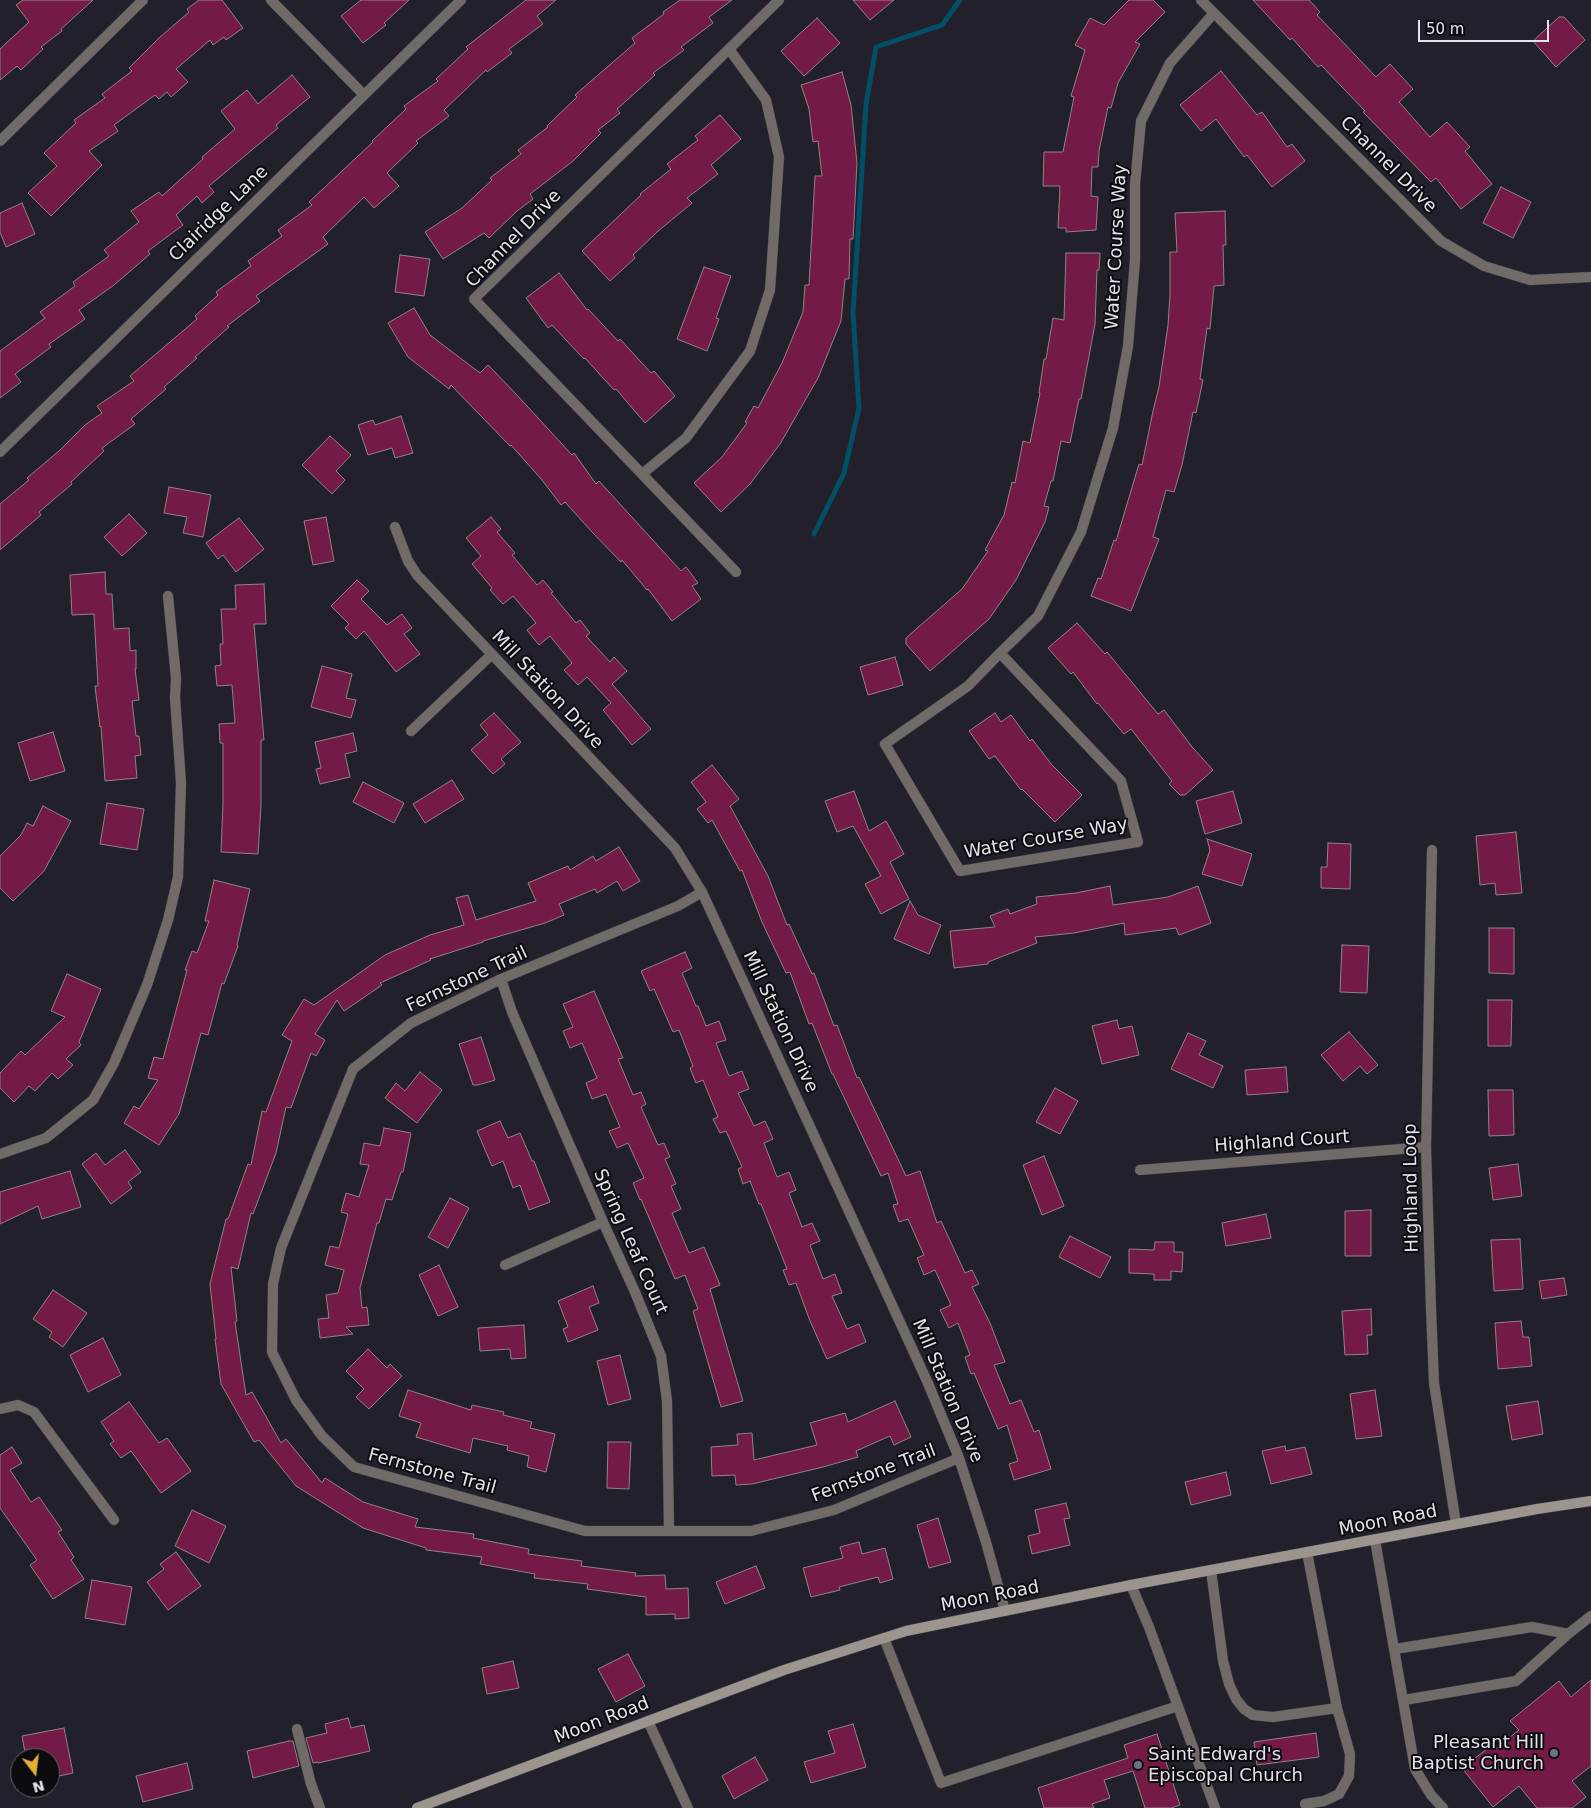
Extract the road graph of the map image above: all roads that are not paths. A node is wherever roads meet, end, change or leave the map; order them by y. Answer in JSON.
{"nodes":[{"id":1,"x":143,"y":0,"type":"edge"},
{"id":2,"x":271,"y":0,"type":"edge"},
{"id":3,"x":460,"y":0,"type":"edge"},
{"id":4,"x":779,"y":0,"type":"edge"},
{"id":5,"x":1200,"y":0,"type":"edge"},
{"id":6,"x":1214,"y":13,"type":"junction"},
{"id":7,"x":729,"y":49,"type":"junction"},
{"id":8,"x":364,"y":95,"type":"junction"},
{"id":9,"x":0,"y":141,"type":"edge"},
{"id":10,"x":1591,"y":277,"type":"edge"},
{"id":11,"x":0,"y":452,"type":"edge"},
{"id":12,"x":642,"y":474,"type":"junction"},
{"id":13,"x":395,"y":528,"type":"dead end"},
{"id":14,"x":736,"y":572,"type":"dead end"},
{"id":15,"x":168,"y":596,"type":"dead end"},
{"id":16,"x":1000,"y":653,"type":"junction"},
{"id":17,"x":491,"y":655,"type":"junction"},
{"id":18,"x":411,"y":731,"type":"dead end"},
{"id":19,"x":1432,"y":850,"type":"dead end"},
{"id":20,"x":702,"y":892,"type":"junction"},
{"id":21,"x":501,"y":979,"type":"junction"},
{"id":22,"x":1426,"y":1147,"type":"junction"},
{"id":23,"x":0,"y":1154,"type":"edge"},
{"id":24,"x":1140,"y":1170,"type":"dead end"},
{"id":25,"x":603,"y":1222,"type":"junction"},
{"id":26,"x":505,"y":1265,"type":"dead end"},
{"id":27,"x":0,"y":1409,"type":"edge"},
{"id":28,"x":959,"y":1458,"type":"junction"},
{"id":29,"x":1591,"y":1501,"type":"edge"},
{"id":30,"x":114,"y":1520,"type":"dead end"},
{"id":31,"x":1456,"y":1524,"type":"junction"},
{"id":32,"x":669,"y":1531,"type":"junction"},
{"id":33,"x":1376,"y":1540,"type":"junction"},
{"id":34,"x":1307,"y":1552,"type":"junction"},
{"id":35,"x":1211,"y":1570,"type":"junction"},
{"id":36,"x":1131,"y":1585,"type":"junction"},
{"id":37,"x":1005,"y":1611,"type":"junction"},
{"id":38,"x":1591,"y":1616,"type":"edge"},
{"id":39,"x":1568,"y":1634,"type":"junction"},
{"id":40,"x":884,"y":1638,"type":"junction"},
{"id":41,"x":1395,"y":1649,"type":"junction"},
{"id":42,"x":1404,"y":1700,"type":"junction"},
{"id":43,"x":1178,"y":1706,"type":"junction"},
{"id":44,"x":1337,"y":1708,"type":"junction"},
{"id":45,"x":648,"y":1721,"type":"junction"},
{"id":46,"x":297,"y":1728,"type":"dead end"},
{"id":47,"x":1305,"y":1804,"type":"dead end"},
{"id":48,"x":320,"y":1808,"type":"edge"},
{"id":49,"x":417,"y":1808,"type":"edge"},
{"id":50,"x":688,"y":1808,"type":"edge"},
{"id":51,"x":1215,"y":1808,"type":"edge"},
{"id":52,"x":1443,"y":1808,"type":"edge"}],
"edges":[{"from":1,"to":9,"type":"street"},
{"from":2,"to":8,"type":"street"},
{"from":3,"to":8,"type":"street","name":"Clairidge Lane"},
{"from":4,"to":7,"type":"street","name":"Channel Drive"},
{"from":5,"to":6,"type":"street","name":"Channel Drive"},
{"from":6,"to":10,"type":"street","name":"Channel Drive"},
{"from":6,"to":16,"type":"street","name":"Water Course Way"},
{"from":7,"to":12,"type":"street"},
{"from":7,"to":12,"type":"street","name":"Channel Drive"},
{"from":8,"to":11,"type":"street","name":"Clairidge Lane"},
{"from":12,"to":14,"type":"street","name":"Channel Drive"},
{"from":13,"to":17,"type":"street","name":"Mill Station Drive"},
{"from":15,"to":23,"type":"street"},
{"from":16,"to":16,"type":"street","name":"Water Course Way"},
{"from":17,"to":18,"type":"street"},
{"from":17,"to":20,"type":"street","name":"Mill Station Drive"},
{"from":19,"to":22,"type":"street","name":"Highland Loop"},
{"from":20,"to":21,"type":"street","name":"Fernstone Trail"},
{"from":20,"to":28,"type":"street","name":"Mill Station Drive"},
{"from":21,"to":25,"type":"street","name":"Spring Leaf Court"},
{"from":21,"to":32,"type":"street","name":"Fernstone Trail"},
{"from":22,"to":24,"type":"street","name":"Highland Court"},
{"from":22,"to":31,"type":"street","name":"Highland Loop"},
{"from":25,"to":26,"type":"street"},
{"from":25,"to":32,"type":"street","name":"Spring Leaf Court"},
{"from":27,"to":30,"type":"street"},
{"from":28,"to":32,"type":"street","name":"Fernstone Trail"},
{"from":28,"to":37,"type":"street","name":"Mill Station Drive"},
{"from":29,"to":31,"type":"street","name":"Moon Road"},
{"from":31,"to":33,"type":"street","name":"Moon Road"},
{"from":33,"to":34,"type":"street","name":"Moon Road"},
{"from":33,"to":41,"type":"street"},
{"from":34,"to":35,"type":"street","name":"Moon Road"},
{"from":34,"to":44,"type":"street"},
{"from":35,"to":36,"type":"street","name":"Moon Road"},
{"from":35,"to":44,"type":"street"},
{"from":36,"to":37,"type":"street","name":"Moon Road"},
{"from":36,"to":43,"type":"street"},
{"from":37,"to":40,"type":"street","name":"Moon Road"},
{"from":38,"to":39,"type":"street"},
{"from":39,"to":41,"type":"street"},
{"from":39,"to":42,"type":"street"},
{"from":40,"to":43,"type":"street"},
{"from":40,"to":45,"type":"street","name":"Moon Road"},
{"from":41,"to":42,"type":"street"},
{"from":42,"to":52,"type":"street"},
{"from":43,"to":51,"type":"street"},
{"from":44,"to":47,"type":"street"},
{"from":45,"to":49,"type":"street","name":"Moon Road"},
{"from":45,"to":50,"type":"street"},
{"from":46,"to":48,"type":"street"}]}
